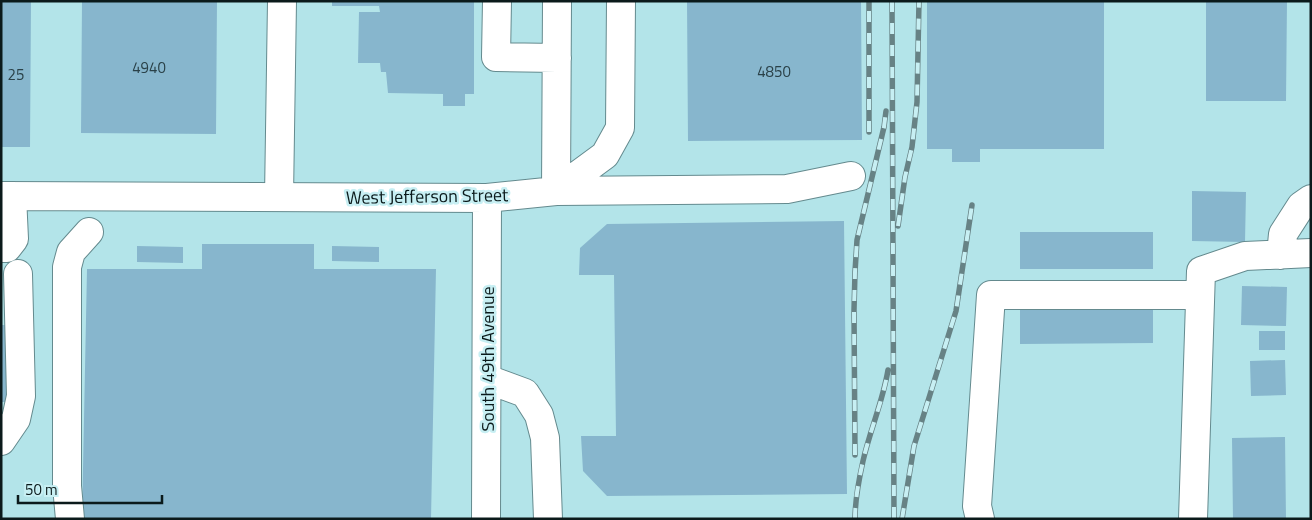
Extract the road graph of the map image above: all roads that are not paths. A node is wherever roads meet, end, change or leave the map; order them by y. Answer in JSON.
{"nodes":[{"id":1,"x":282,"y":1,"type":"edge"},
{"id":2,"x":496,"y":1,"type":"edge"},
{"id":3,"x":557,"y":1,"type":"edge"},
{"id":4,"x":621,"y":1,"type":"edge"},
{"id":5,"x":557,"y":58,"type":"junction"},
{"id":6,"x":851,"y":176,"type":"dead end"},
{"id":7,"x":556,"y":191,"type":"junction"},
{"id":8,"x":6,"y":196,"type":"edge"},
{"id":9,"x":279,"y":197,"type":"junction"},
{"id":10,"x":487,"y":198,"type":"junction"},
{"id":11,"x":1311,"y":199,"type":"edge"},
{"id":12,"x":89,"y":232,"type":"dead end"},
{"id":13,"x":1,"y":248,"type":"edge"},
{"id":14,"x":1311,"y":253,"type":"edge"},
{"id":15,"x":1281,"y":254,"type":"junction"},
{"id":16,"x":18,"y":274,"type":"dead end"},
{"id":17,"x":1200,"y":295,"type":"junction"},
{"id":18,"x":487,"y":379,"type":"junction"},
{"id":19,"x":1,"y":441,"type":"edge"},
{"id":20,"x":70,"y":519,"type":"edge"},
{"id":21,"x":486,"y":519,"type":"edge"},
{"id":22,"x":548,"y":519,"type":"edge"},
{"id":23,"x":980,"y":519,"type":"edge"},
{"id":24,"x":1193,"y":519,"type":"edge"}],
"edges":[{"from":1,"to":9,"type":"street"},
{"from":2,"to":5,"type":"street"},
{"from":3,"to":5,"type":"street"},
{"from":4,"to":7,"type":"street"},
{"from":5,"to":7,"type":"street"},
{"from":6,"to":7,"type":"street","name":"West Jefferson Street"},
{"from":7,"to":10,"type":"street","name":"West Jefferson Street"},
{"from":8,"to":9,"type":"street","name":"West Jefferson Street"},
{"from":8,"to":13,"type":"street"},
{"from":9,"to":10,"type":"street","name":"West Jefferson Street"},
{"from":10,"to":18,"type":"street","name":"South 49th Avenue"},
{"from":11,"to":15,"type":"street"},
{"from":12,"to":20,"type":"street"},
{"from":14,"to":15,"type":"street"},
{"from":15,"to":17,"type":"street"},
{"from":16,"to":19,"type":"street"},
{"from":17,"to":23,"type":"street"},
{"from":17,"to":24,"type":"street"},
{"from":18,"to":21,"type":"street","name":"South 49th Avenue"},
{"from":18,"to":22,"type":"street"}]}
